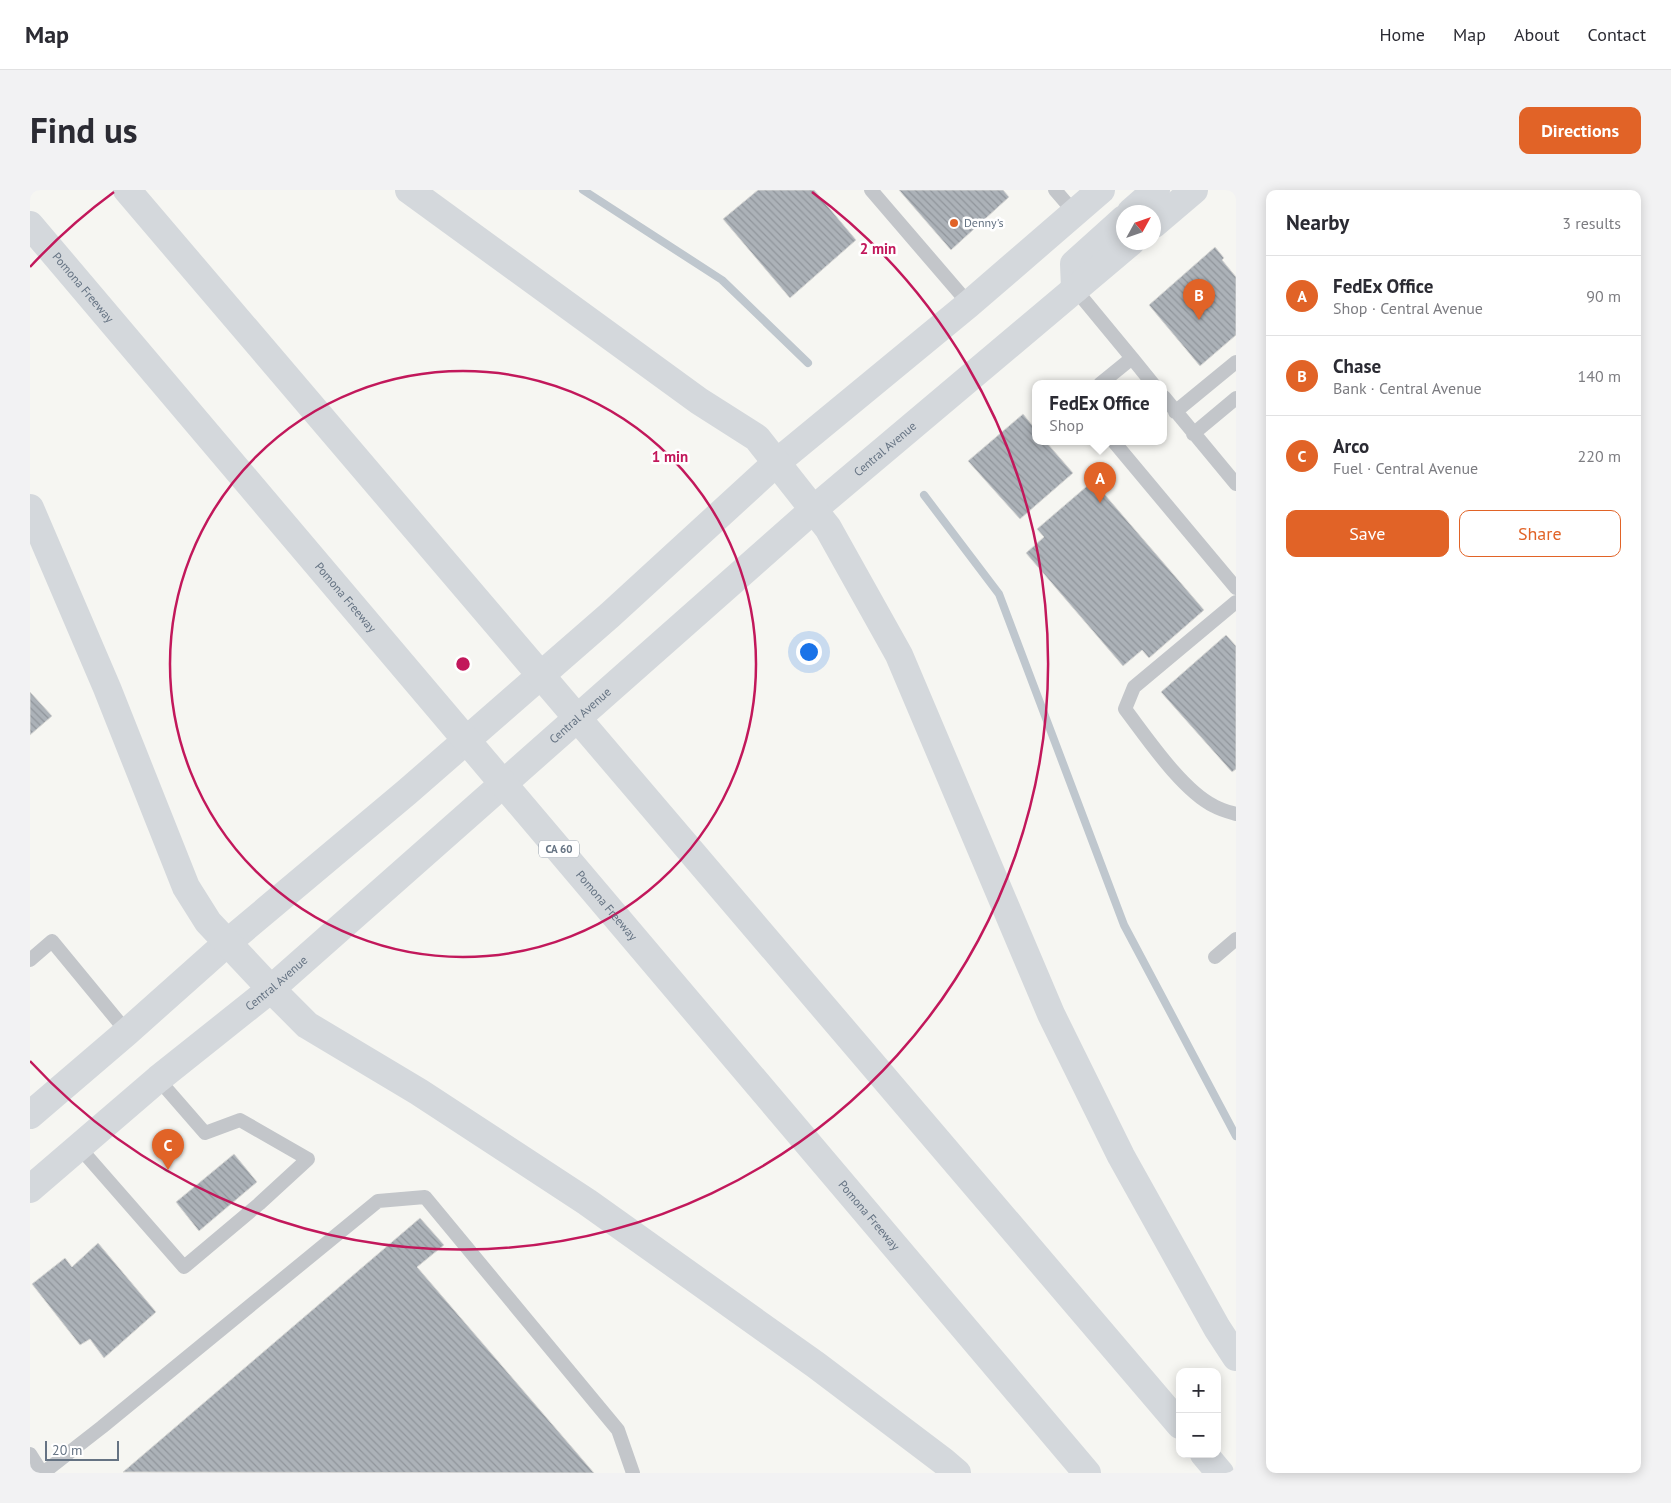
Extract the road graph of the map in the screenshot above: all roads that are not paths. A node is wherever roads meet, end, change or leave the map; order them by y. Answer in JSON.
{"nodes":[{"id":1,"x":127,"y":190,"type":"edge"},
{"id":2,"x":409,"y":190,"type":"edge"},
{"id":3,"x":871,"y":190,"type":"edge"},
{"id":4,"x":1055,"y":190,"type":"edge"},
{"id":5,"x":1101,"y":190,"type":"edge"},
{"id":6,"x":1156,"y":190,"type":"edge"},
{"id":7,"x":1194,"y":190,"type":"edge"},
{"id":8,"x":1139,"y":205,"type":"edge"},
{"id":9,"x":1074,"y":212,"type":"junction"},
{"id":10,"x":1161,"y":218,"type":"edge"},
{"id":11,"x":30,"y":226,"type":"edge"},
{"id":12,"x":1116,"y":226,"type":"edge"},
{"id":13,"x":1121,"y":250,"type":"edge"},
{"id":14,"x":1075,"y":289,"type":"junction"},
{"id":15,"x":969,"y":304,"type":"junction"},
{"id":16,"x":1132,"y":358,"type":"junction"},
{"id":17,"x":1236,"y":362,"type":"edge"},
{"id":18,"x":1105,"y":380,"type":"edge"},
{"id":19,"x":1150,"y":380,"type":"edge"},
{"id":20,"x":1236,"y":398,"type":"edge"},
{"id":21,"x":1167,"y":401,"type":"edge"},
{"id":22,"x":1175,"y":412,"type":"junction"},
{"id":23,"x":1193,"y":434,"type":"junction"},
{"id":24,"x":1117,"y":445,"type":"edge"},
{"id":25,"x":776,"y":463,"type":"junction"},
{"id":26,"x":1236,"y":484,"type":"edge"},
{"id":27,"x":30,"y":508,"type":"edge"},
{"id":28,"x":814,"y":509,"type":"junction"},
{"id":29,"x":1236,"y":588,"type":"edge"},
{"id":30,"x":1236,"y":602,"type":"edge"},
{"id":31,"x":1236,"y":814,"type":"edge"},
{"id":32,"x":1236,"y":940,"type":"edge"},
{"id":33,"x":227,"y":943,"type":"junction"},
{"id":34,"x":1215,"y":957,"type":"dead end"},
{"id":35,"x":30,"y":960,"type":"edge"},
{"id":36,"x":270,"y":989,"type":"junction"},
{"id":37,"x":127,"y":1032,"type":"junction"},
{"id":38,"x":158,"y":1079,"type":"junction"},
{"id":39,"x":31,"y":1111,"type":"edge"},
{"id":40,"x":79,"y":1147,"type":"junction"},
{"id":41,"x":30,"y":1189,"type":"edge"},
{"id":42,"x":1236,"y":1357,"type":"edge"},
{"id":43,"x":1176,"y":1420,"type":"edge"},
{"id":44,"x":30,"y":1454,"type":"edge"},
{"id":45,"x":1207,"y":1458,"type":"edge"},
{"id":46,"x":30,"y":1468,"type":"edge"},
{"id":47,"x":42,"y":1473,"type":"edge"},
{"id":48,"x":633,"y":1473,"type":"edge"},
{"id":49,"x":957,"y":1473,"type":"edge"},
{"id":50,"x":1087,"y":1473,"type":"edge"},
{"id":51,"x":1220,"y":1473,"type":"edge"}],
"edges":[{"from":1,"to":43,"type":"main road"},
{"from":2,"to":25,"type":"main road"},
{"from":3,"to":15,"type":"lane"},
{"from":4,"to":9,"type":"lane"},
{"from":5,"to":9,"type":"main road"},
{"from":6,"to":8,"type":"main road"},
{"from":7,"to":10,"type":"main road"},
{"from":9,"to":15,"type":"main road"},
{"from":11,"to":50,"type":"main road","name":"Pomona Freeway","number":"CA 60"},
{"from":12,"to":14,"type":"main road"},
{"from":13,"to":14,"type":"main road","name":"Central Avenue"},
{"from":14,"to":16,"type":"lane"},
{"from":14,"to":28,"type":"main road","name":"Central Avenue"},
{"from":15,"to":25,"type":"main road"},
{"from":16,"to":18,"type":"lane"},
{"from":16,"to":19,"type":"lane"},
{"from":17,"to":22,"type":"lane"},
{"from":20,"to":23,"type":"lane"},
{"from":21,"to":22,"type":"lane"},
{"from":22,"to":23,"type":"lane"},
{"from":23,"to":26,"type":"lane"},
{"from":24,"to":29,"type":"lane"},
{"from":25,"to":28,"type":"main road"},
{"from":25,"to":33,"type":"main road"},
{"from":27,"to":33,"type":"main road"},
{"from":28,"to":36,"type":"main road","name":"Central Avenue"},
{"from":28,"to":42,"type":"main road"},
{"from":30,"to":31,"type":"lane"},
{"from":32,"to":34,"type":"lane"},
{"from":33,"to":36,"type":"main road"},
{"from":33,"to":37,"type":"main road"},
{"from":35,"to":37,"type":"lane"},
{"from":36,"to":38,"type":"main road","name":"Central Avenue"},
{"from":36,"to":49,"type":"main road"},
{"from":37,"to":39,"type":"main road"},
{"from":38,"to":40,"type":"main road","name":"Central Avenue"},
{"from":38,"to":40,"type":"lane"},
{"from":40,"to":41,"type":"main road","name":"Central Avenue"},
{"from":44,"to":47,"type":"lane"},
{"from":45,"to":51,"type":"main road"},
{"from":46,"to":47,"type":"lane"},
{"from":47,"to":48,"type":"lane"}]}
